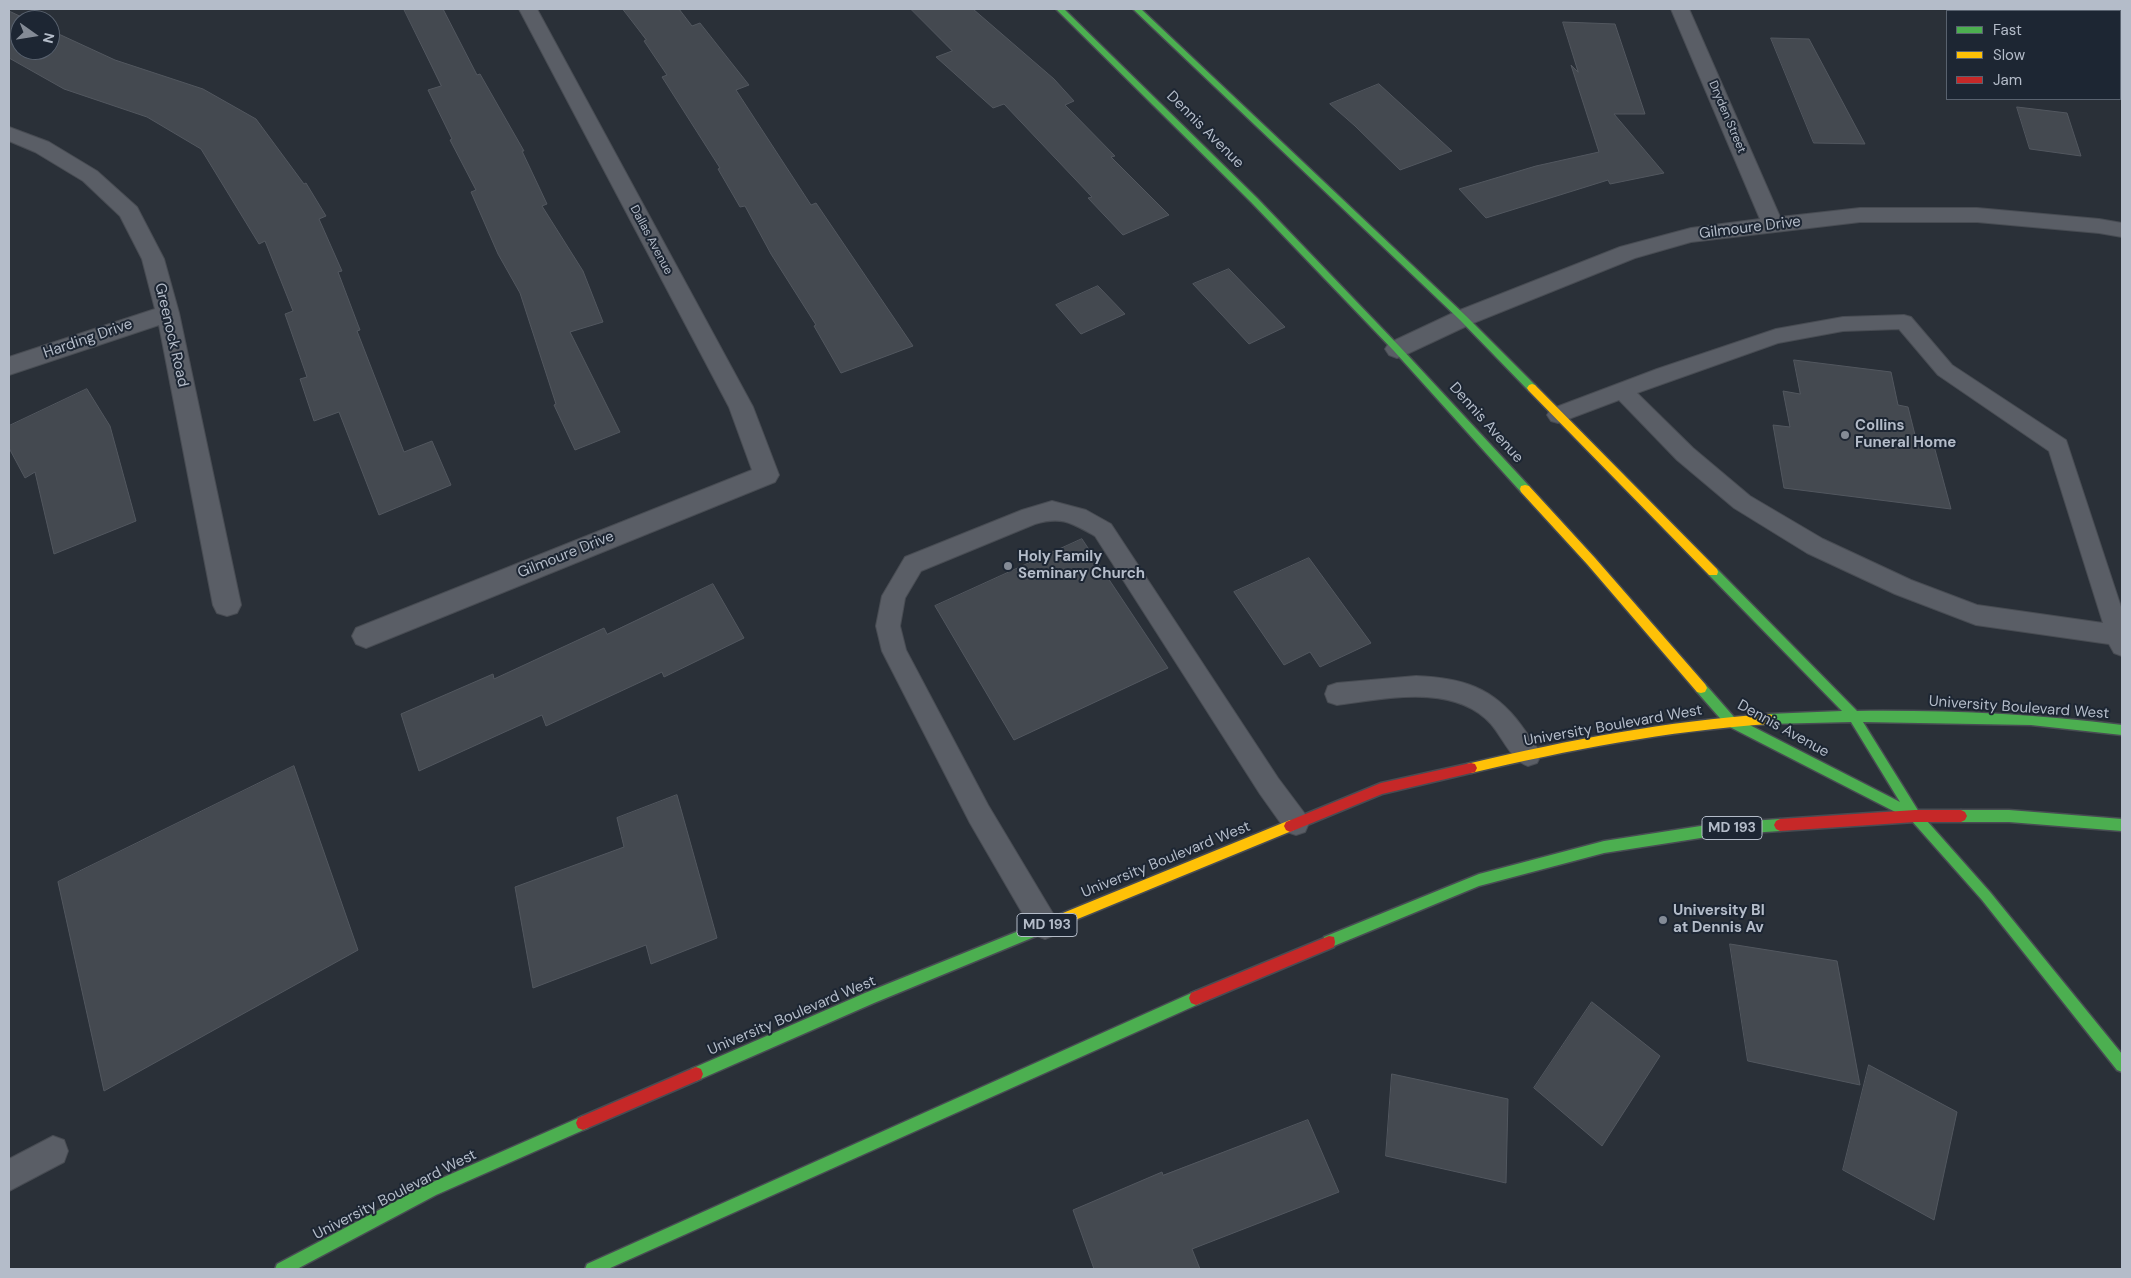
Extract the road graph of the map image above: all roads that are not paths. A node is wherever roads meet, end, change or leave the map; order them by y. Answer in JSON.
{"nodes":[{"id":1,"x":528,"y":9,"type":"edge"},
{"id":2,"x":1060,"y":9,"type":"edge"},
{"id":3,"x":1137,"y":9,"type":"edge"},
{"id":4,"x":1680,"y":9,"type":"edge"},
{"id":5,"x":9,"y":134,"type":"edge"},
{"id":6,"x":1773,"y":225,"type":"junction"},
{"id":7,"x":2122,"y":230,"type":"edge"},
{"id":8,"x":168,"y":313,"type":"junction"},
{"id":9,"x":1463,"y":318,"type":"junction"},
{"id":10,"x":1397,"y":349,"type":"junction"},
{"id":11,"x":9,"y":366,"type":"edge"},
{"id":12,"x":1623,"y":390,"type":"junction"},
{"id":13,"x":1558,"y":415,"type":"junction"},
{"id":14,"x":766,"y":475,"type":"joint"},
{"id":15,"x":227,"y":605,"type":"dead end"},
{"id":16,"x":366,"y":636,"type":"dead end"},
{"id":17,"x":2120,"y":640,"type":"edge"},
{"id":18,"x":1337,"y":694,"type":"dead end"},
{"id":19,"x":1853,"y":716,"type":"junction"},
{"id":20,"x":1730,"y":721,"type":"junction"},
{"id":21,"x":2122,"y":730,"type":"edge"},
{"id":22,"x":1528,"y":755,"type":"junction"},
{"id":23,"x":1915,"y":816,"type":"junction"},
{"id":24,"x":1296,"y":823,"type":"junction"},
{"id":25,"x":2122,"y":825,"type":"edge"},
{"id":26,"x":1045,"y":926,"type":"junction"},
{"id":27,"x":2122,"y":1065,"type":"edge"},
{"id":28,"x":54,"y":1151,"type":"dead end"},
{"id":29,"x":9,"y":1176,"type":"edge"},
{"id":30,"x":627,"y":1261,"type":"edge"},
{"id":31,"x":282,"y":1269,"type":"edge"},
{"id":32,"x":592,"y":1269,"type":"edge"}],
"edges":[{"from":1,"to":14,"type":"street","name":"Dallas Avenue"},
{"from":2,"to":10,"type":"street","name":"Dennis Avenue"},
{"from":3,"to":9,"type":"street","name":"Dennis Avenue"},
{"from":4,"to":6,"type":"street","name":"Dryden Street"},
{"from":5,"to":8,"type":"street","name":"Greenock Road"},
{"from":6,"to":7,"type":"street","name":"Gilmoure Drive"},
{"from":6,"to":9,"type":"street","name":"Gilmoure Drive"},
{"from":8,"to":11,"type":"street","name":"Harding Drive"},
{"from":8,"to":15,"type":"street","name":"Greenock Road"},
{"from":9,"to":10,"type":"street","name":"Gilmoure Drive"},
{"from":9,"to":13,"type":"street","name":"Dennis Avenue"},
{"from":10,"to":20,"type":"street","name":"Dennis Avenue"},
{"from":12,"to":13,"type":"lane"},
{"from":12,"to":17,"type":"lane"},
{"from":12,"to":17,"type":"lane"},
{"from":13,"to":19,"type":"street","name":"Dennis Avenue"},
{"from":14,"to":16,"type":"street","name":"Gilmoure Drive"},
{"from":18,"to":22,"type":"lane"},
{"from":19,"to":20,"type":"street","name":"University Boulevard West","number":"MD 193"},
{"from":19,"to":21,"type":"street","name":"University Boulevard West","number":"MD 193"},
{"from":19,"to":23,"type":"street","name":"Dennis Avenue"},
{"from":20,"to":22,"type":"street","name":"University Boulevard West","number":"MD 193"},
{"from":20,"to":23,"type":"street","name":"Dennis Avenue"},
{"from":22,"to":24,"type":"street","name":"University Boulevard West","number":"MD 193"},
{"from":23,"to":25,"type":"street","number":"MD 193"},
{"from":23,"to":27,"type":"street","name":"Dennis Avenue"},
{"from":23,"to":30,"type":"street","number":"MD 193"},
{"from":24,"to":26,"type":"street","name":"University Boulevard West","number":"MD 193"},
{"from":24,"to":26,"type":"lane"},
{"from":26,"to":31,"type":"street","name":"University Boulevard West","number":"MD 193"},
{"from":28,"to":29,"type":"lane"},
{"from":30,"to":32,"type":"street","number":"MD 193"}]}
